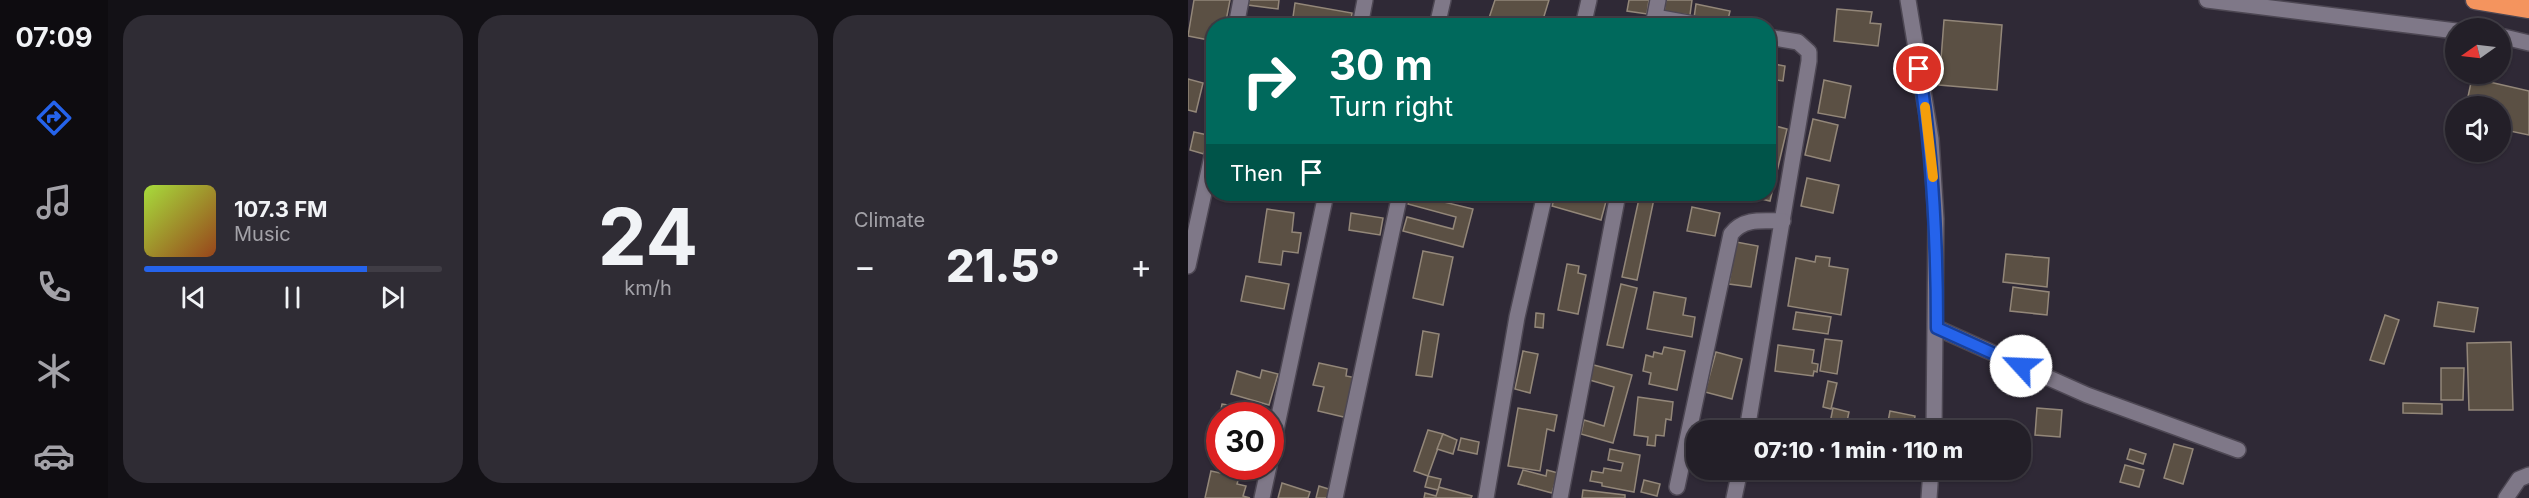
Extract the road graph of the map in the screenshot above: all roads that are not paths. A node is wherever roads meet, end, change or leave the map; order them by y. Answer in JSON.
{"nodes":[{"id":1,"x":1241,"y":0,"type":"edge"},
{"id":2,"x":1365,"y":0,"type":"edge"},
{"id":3,"x":1443,"y":0,"type":"edge"},
{"id":4,"x":1588,"y":0,"type":"edge"},
{"id":5,"x":1658,"y":0,"type":"edge"},
{"id":6,"x":1908,"y":0,"type":"edge"},
{"id":7,"x":2207,"y":0,"type":"edge"},
{"id":8,"x":2475,"y":0,"type":"edge"},
{"id":9,"x":2529,"y":9,"type":"edge"},
{"id":10,"x":1238,"y":18,"type":"edge"},
{"id":11,"x":1362,"y":18,"type":"edge"},
{"id":12,"x":1439,"y":18,"type":"edge"},
{"id":13,"x":1585,"y":18,"type":"edge"},
{"id":14,"x":1655,"y":18,"type":"edge"},
{"id":15,"x":2445,"y":30,"type":"edge"},
{"id":16,"x":1776,"y":38,"type":"edge"},
{"id":17,"x":2511,"y":39,"type":"edge"},
{"id":18,"x":2529,"y":43,"type":"edge"},
{"id":19,"x":1206,"y":184,"type":"edge"},
{"id":20,"x":1325,"y":201,"type":"edge"},
{"id":21,"x":1399,"y":201,"type":"edge"},
{"id":22,"x":1543,"y":201,"type":"edge"},
{"id":23,"x":1617,"y":201,"type":"edge"},
{"id":24,"x":1784,"y":221,"type":"junction"},
{"id":25,"x":1188,"y":266,"type":"edge"},
{"id":26,"x":1937,"y":328,"type":"junction"},
{"id":27,"x":1282,"y":402,"type":"edge"},
{"id":28,"x":1749,"y":420,"type":"edge"},
{"id":29,"x":1934,"y":420,"type":"edge"},
{"id":30,"x":2238,"y":450,"type":"dead end"},
{"id":31,"x":2529,"y":475,"type":"edge"},
{"id":32,"x":1266,"y":480,"type":"edge"},
{"id":33,"x":1738,"y":480,"type":"edge"},
{"id":34,"x":1930,"y":480,"type":"edge"},
{"id":35,"x":1677,"y":488,"type":"dead end"},
{"id":36,"x":1262,"y":498,"type":"edge"},
{"id":37,"x":1335,"y":498,"type":"edge"},
{"id":38,"x":1486,"y":498,"type":"edge"},
{"id":39,"x":1560,"y":498,"type":"edge"},
{"id":40,"x":1734,"y":498,"type":"edge"},
{"id":41,"x":1929,"y":498,"type":"edge"},
{"id":42,"x":2506,"y":498,"type":"edge"}],
"edges":[{"from":1,"to":10,"type":"street"},
{"from":2,"to":11,"type":"street"},
{"from":3,"to":12,"type":"street"},
{"from":4,"to":13,"type":"street"},
{"from":5,"to":14,"type":"street"},
{"from":6,"to":26,"type":"street"},
{"from":7,"to":15,"type":"street"},
{"from":8,"to":9,"type":"highway"},
{"from":16,"to":24,"type":"street"},
{"from":17,"to":18,"type":"street"},
{"from":19,"to":25,"type":"street"},
{"from":20,"to":27,"type":"street"},
{"from":21,"to":37,"type":"street"},
{"from":22,"to":38,"type":"street"},
{"from":23,"to":39,"type":"street"},
{"from":24,"to":28,"type":"street"},
{"from":24,"to":35,"type":"street"},
{"from":26,"to":29,"type":"street"},
{"from":26,"to":30,"type":"street"},
{"from":31,"to":42,"type":"street"},
{"from":32,"to":36,"type":"street"},
{"from":33,"to":40,"type":"street"},
{"from":34,"to":41,"type":"street"}]}
